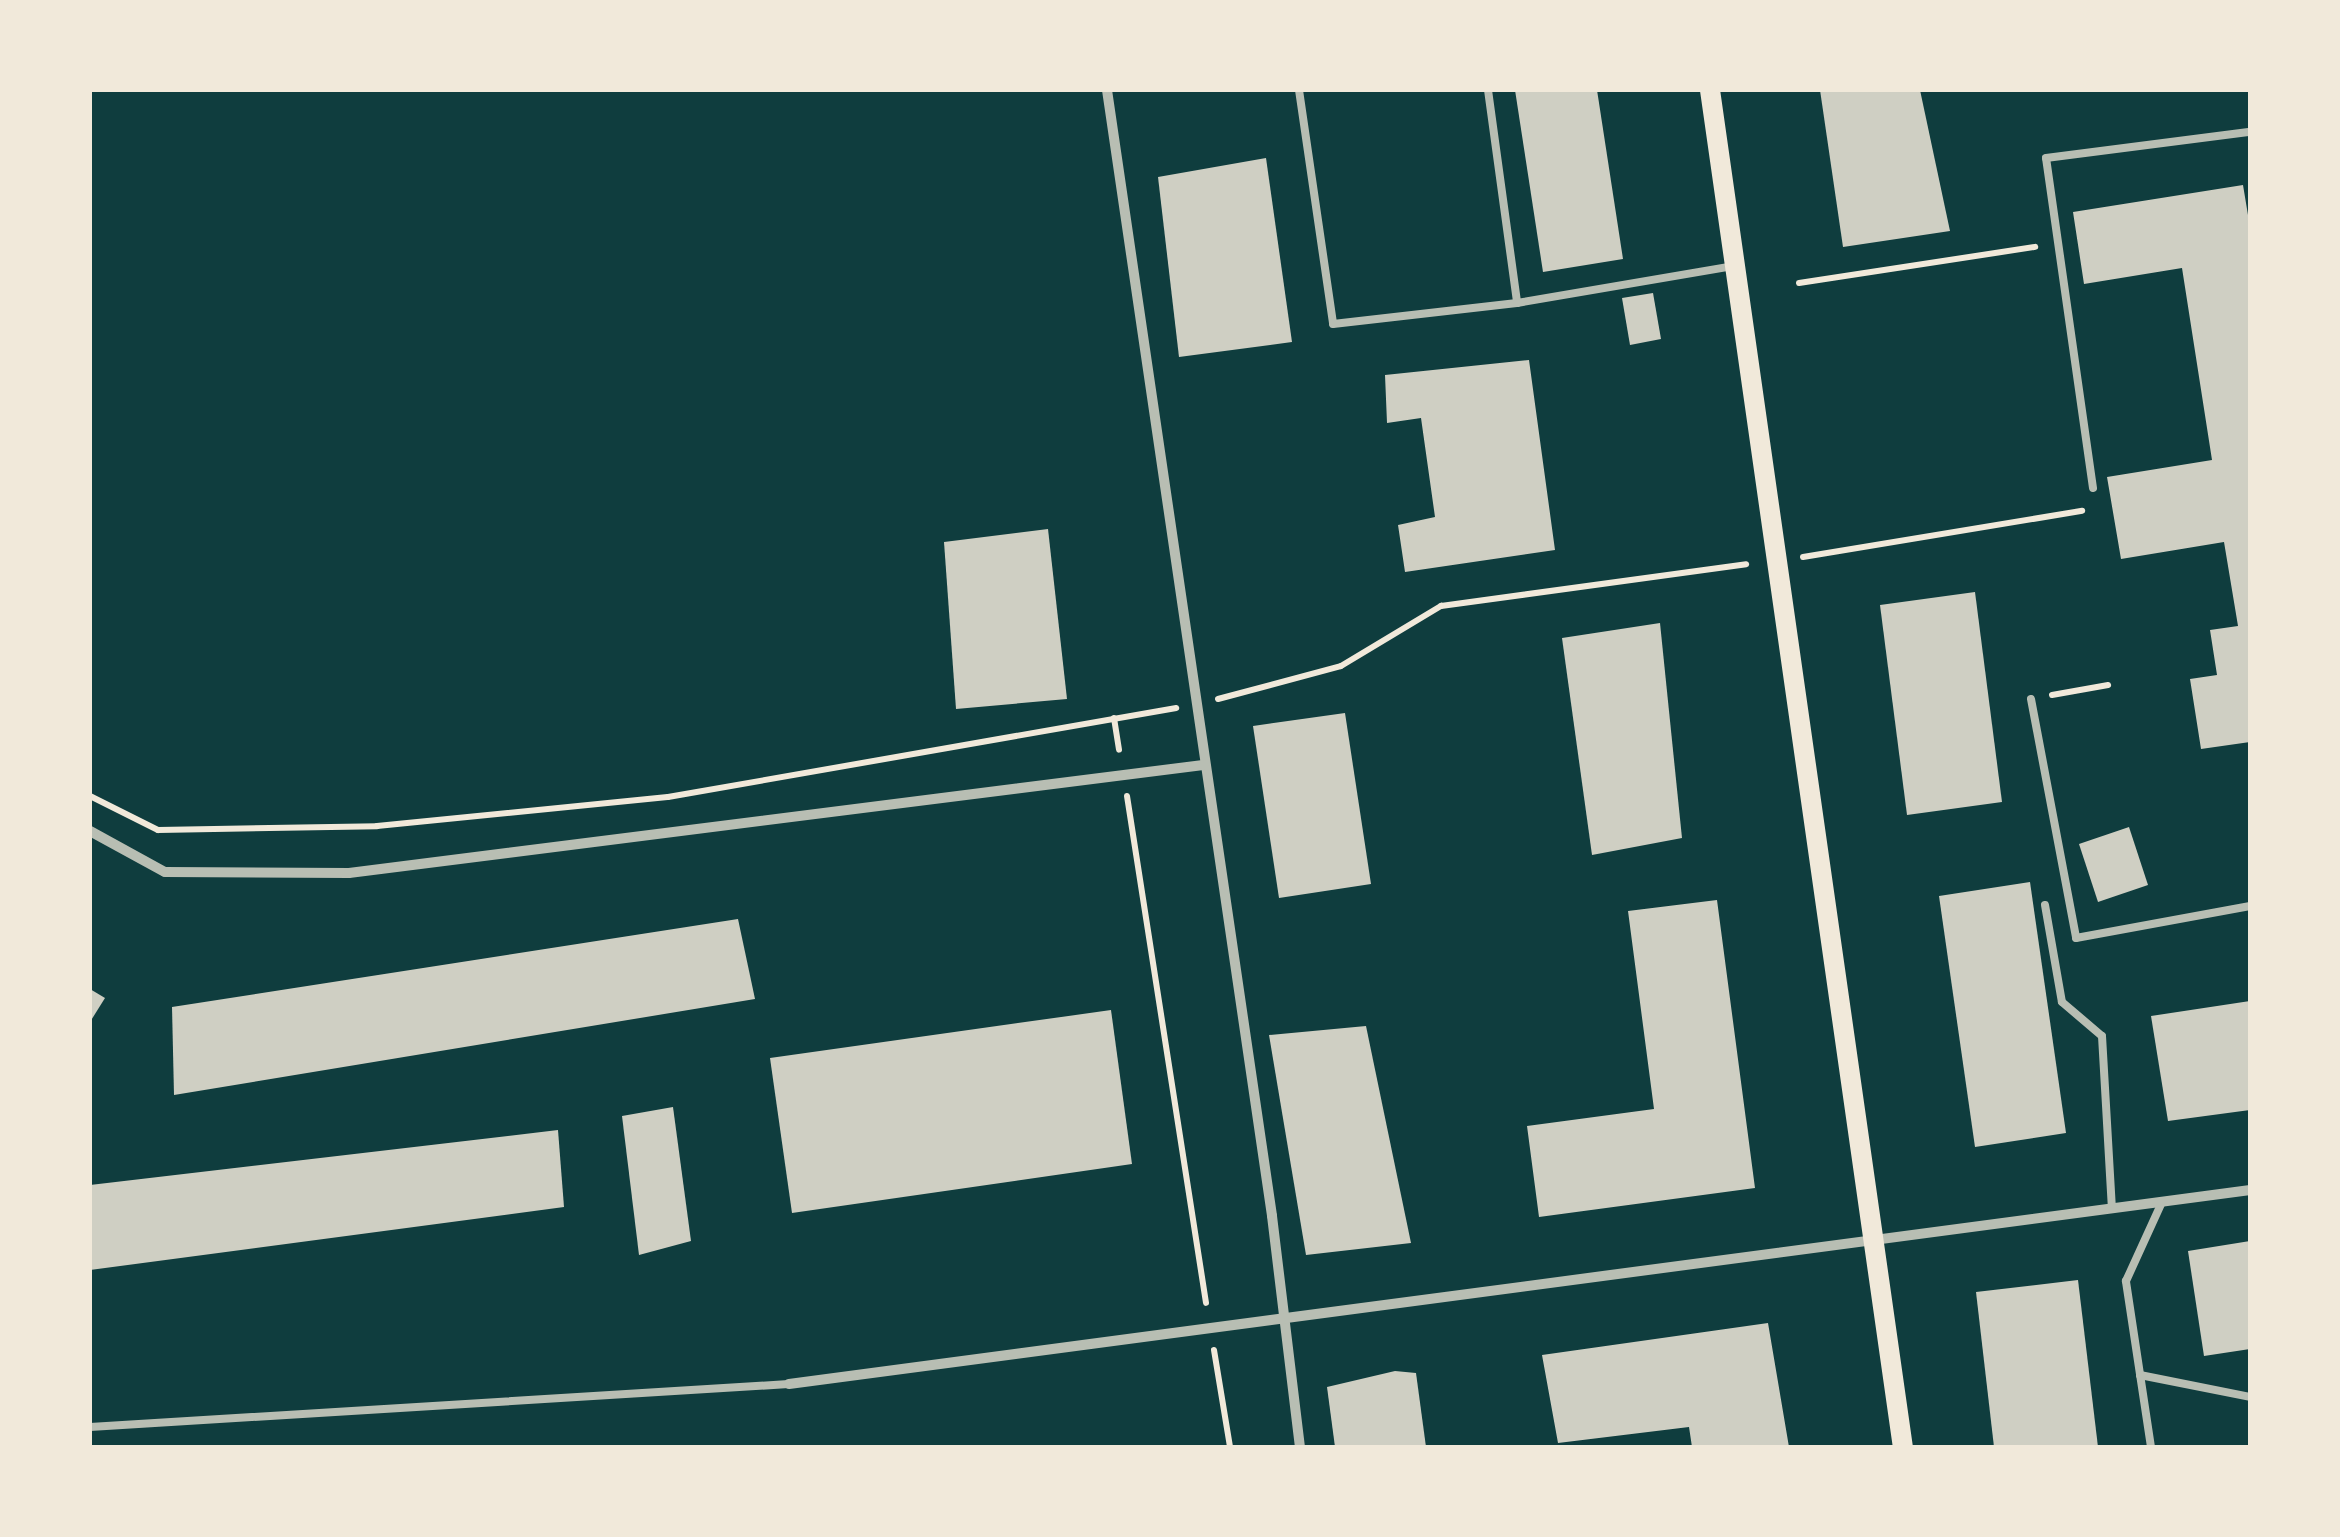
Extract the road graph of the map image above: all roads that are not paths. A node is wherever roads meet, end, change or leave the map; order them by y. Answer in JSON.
{"nodes":[{"id":1,"x":1107,"y":90,"type":"edge"},
{"id":2,"x":1299,"y":90,"type":"edge"},
{"id":3,"x":1488,"y":90,"type":"edge"},
{"id":4,"x":1710,"y":90,"type":"edge"},
{"id":5,"x":2250,"y":132,"type":"edge"},
{"id":6,"x":1733,"y":266,"type":"junction"},
{"id":7,"x":1517,"y":303,"type":"junction"},
{"id":8,"x":2093,"y":488,"type":"road end"},
{"id":9,"x":2031,"y":699,"type":"road end"},
{"id":10,"x":1203,"y":765,"type":"junction"},
{"id":11,"x":90,"y":831,"type":"edge"},
{"id":12,"x":2045,"y":905,"type":"dead end"},
{"id":13,"x":2250,"y":906,"type":"edge"},
{"id":14,"x":2250,"y":1190,"type":"edge"},
{"id":15,"x":2162,"y":1202,"type":"junction"},
{"id":16,"x":2112,"y":1208,"type":"junction"},
{"id":17,"x":1876,"y":1237,"type":"junction"},
{"id":18,"x":1282,"y":1318,"type":"junction"},
{"id":19,"x":2140,"y":1375,"type":"junction"},
{"id":20,"x":789,"y":1384,"type":"joint"},
{"id":21,"x":2250,"y":1397,"type":"edge"},
{"id":22,"x":90,"y":1428,"type":"edge"},
{"id":23,"x":1300,"y":1447,"type":"edge"},
{"id":24,"x":1904,"y":1447,"type":"edge"},
{"id":25,"x":2151,"y":1447,"type":"edge"}],
"edges":[{"from":1,"to":10,"type":"street"},
{"from":2,"to":7,"type":"lane"},
{"from":3,"to":7,"type":"lane"},
{"from":4,"to":6,"type":"main road"},
{"from":5,"to":8,"type":"lane"},
{"from":6,"to":7,"type":"lane"},
{"from":6,"to":17,"type":"main road"},
{"from":9,"to":13,"type":"lane"},
{"from":10,"to":11,"type":"street"},
{"from":10,"to":18,"type":"street"},
{"from":12,"to":16,"type":"lane"},
{"from":14,"to":15,"type":"street"},
{"from":15,"to":16,"type":"street"},
{"from":15,"to":19,"type":"lane"},
{"from":16,"to":17,"type":"street"},
{"from":17,"to":18,"type":"street"},
{"from":17,"to":24,"type":"main road"},
{"from":18,"to":20,"type":"street"},
{"from":18,"to":23,"type":"street"},
{"from":19,"to":21,"type":"lane"},
{"from":19,"to":25,"type":"lane"},
{"from":20,"to":22,"type":"lane"}]}
